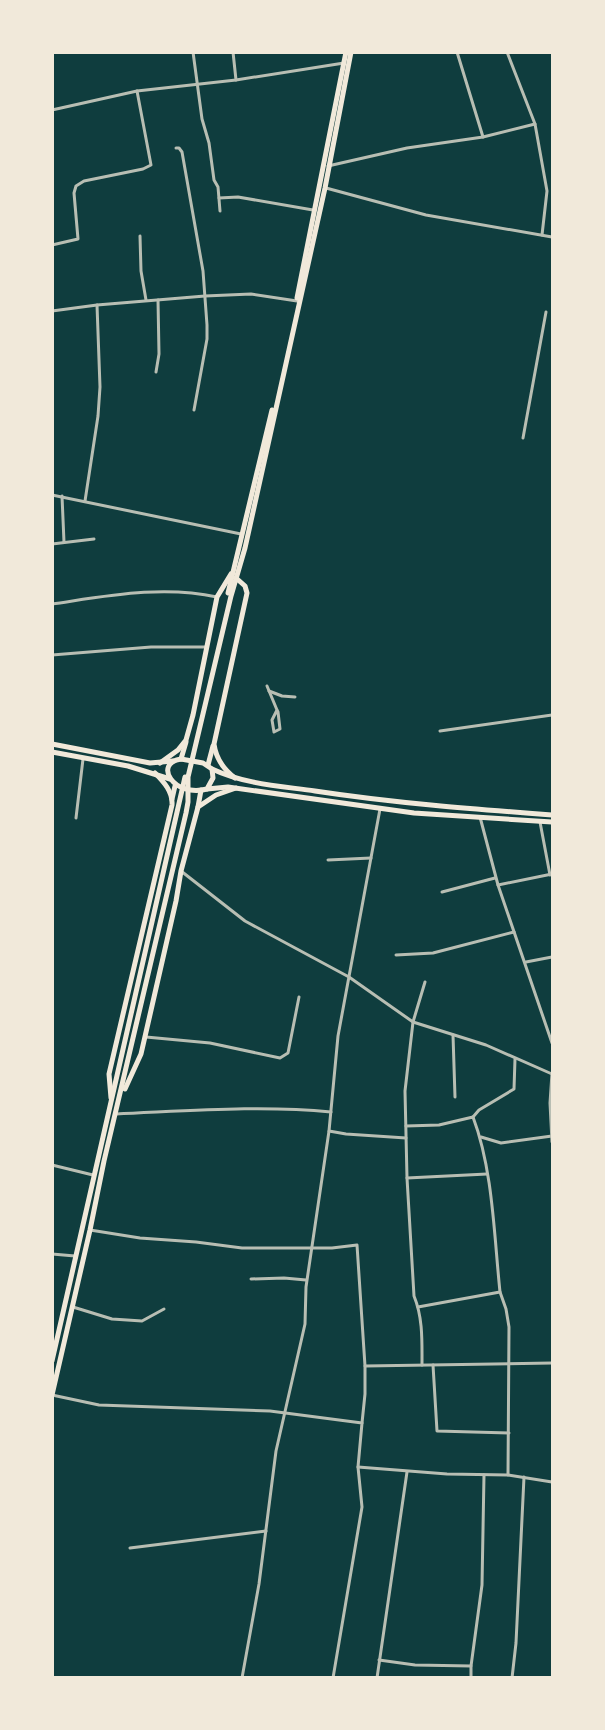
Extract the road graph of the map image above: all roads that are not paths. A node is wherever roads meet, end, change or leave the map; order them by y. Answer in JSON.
{"nodes":[{"id":1,"x":193,"y":52,"type":"edge"},
{"id":2,"x":233,"y":52,"type":"edge"},
{"id":3,"x":346,"y":52,"type":"edge"},
{"id":4,"x":351,"y":52,"type":"edge"},
{"id":5,"x":457,"y":52,"type":"edge"},
{"id":6,"x":507,"y":52,"type":"edge"},
{"id":7,"x":344,"y":63,"type":"junction"},
{"id":8,"x":236,"y":80,"type":"junction"},
{"id":9,"x":197,"y":85,"type":"junction"},
{"id":10,"x":137,"y":91,"type":"junction"},
{"id":11,"x":52,"y":110,"type":"edge"},
{"id":12,"x":535,"y":124,"type":"junction"},
{"id":13,"x":483,"y":138,"type":"junction"},
{"id":14,"x":176,"y":148,"type":"dead end"},
{"id":15,"x":325,"y":166,"type":"junction"},
{"id":16,"x":325,"y":188,"type":"junction"},
{"id":17,"x":219,"y":198,"type":"junction"},
{"id":18,"x":313,"y":210,"type":"junction"},
{"id":19,"x":220,"y":211,"type":"dead end"},
{"id":20,"x":542,"y":235,"type":"junction"},
{"id":21,"x":140,"y":236,"type":"dead end"},
{"id":22,"x":552,"y":237,"type":"edge"},
{"id":23,"x":52,"y":245,"type":"edge"},
{"id":24,"x":205,"y":296,"type":"junction"},
{"id":25,"x":146,"y":300,"type":"junction"},
{"id":26,"x":158,"y":300,"type":"junction"},
{"id":27,"x":297,"y":301,"type":"junction"},
{"id":28,"x":97,"y":305,"type":"junction"},
{"id":29,"x":52,"y":311,"type":"edge"},
{"id":30,"x":546,"y":312,"type":"dead end"},
{"id":31,"x":156,"y":372,"type":"dead end"},
{"id":32,"x":194,"y":410,"type":"dead end"},
{"id":33,"x":523,"y":438,"type":"dead end"},
{"id":34,"x":52,"y":495,"type":"edge"},
{"id":35,"x":62,"y":496,"type":"junction"},
{"id":36,"x":85,"y":501,"type":"junction"},
{"id":37,"x":243,"y":534,"type":"junction"},
{"id":38,"x":94,"y":539,"type":"dead end"},
{"id":39,"x":64,"y":542,"type":"junction"},
{"id":40,"x":52,"y":544,"type":"edge"},
{"id":41,"x":234,"y":570,"type":"junction"},
{"id":42,"x":236,"y":578,"type":"junction"},
{"id":43,"x":217,"y":597,"type":"junction"},
{"id":44,"x":52,"y":604,"type":"edge"},
{"id":45,"x":207,"y":647,"type":"junction"},
{"id":46,"x":52,"y":655,"type":"edge"},
{"id":47,"x":267,"y":686,"type":"dead end"},
{"id":48,"x":269,"y":691,"type":"junction"},
{"id":49,"x":295,"y":697,"type":"dead end"},
{"id":50,"x":277,"y":710,"type":"junction"},
{"id":51,"x":552,"y":715,"type":"edge"},
{"id":52,"x":440,"y":731,"type":"dead end"},
{"id":53,"x":186,"y":740,"type":"junction"},
{"id":54,"x":52,"y":744,"type":"edge"},
{"id":55,"x":214,"y":744,"type":"junction"},
{"id":56,"x":52,"y":752,"type":"edge"},
{"id":57,"x":83,"y":757,"type":"junction"},
{"id":58,"x":185,"y":759,"type":"junction"},
{"id":59,"x":173,"y":761,"type":"junction"},
{"id":60,"x":160,"y":764,"type":"junction"},
{"id":61,"x":208,"y":766,"type":"junction"},
{"id":62,"x":155,"y":773,"type":"junction"},
{"id":63,"x":188,"y":774,"type":"junction"},
{"id":64,"x":235,"y":778,"type":"junction"},
{"id":65,"x":170,"y":779,"type":"junction"},
{"id":66,"x":177,"y":787,"type":"junction"},
{"id":67,"x":236,"y":788,"type":"junction"},
{"id":68,"x":202,"y":790,"type":"junction"},
{"id":69,"x":172,"y":800,"type":"junction"},
{"id":70,"x":198,"y":807,"type":"junction"},
{"id":71,"x":380,"y":808,"type":"junction"},
{"id":72,"x":552,"y":815,"type":"edge"},
{"id":73,"x":480,"y":817,"type":"junction"},
{"id":74,"x":76,"y":818,"type":"dead end"},
{"id":75,"x":540,"y":822,"type":"junction"},
{"id":76,"x":552,"y":822,"type":"edge"},
{"id":77,"x":371,"y":858,"type":"junction"},
{"id":78,"x":328,"y":860,"type":"dead end"},
{"id":79,"x":182,"y":871,"type":"junction"},
{"id":80,"x":551,"y":874,"type":"edge"},
{"id":81,"x":495,"y":878,"type":"junction"},
{"id":82,"x":498,"y":885,"type":"junction"},
{"id":83,"x":442,"y":892,"type":"dead end"},
{"id":84,"x":514,"y":932,"type":"junction"},
{"id":85,"x":396,"y":955,"type":"dead end"},
{"id":86,"x":552,"y":957,"type":"edge"},
{"id":87,"x":526,"y":962,"type":"junction"},
{"id":88,"x":349,"y":978,"type":"junction"},
{"id":89,"x":425,"y":982,"type":"dead end"},
{"id":90,"x":299,"y":997,"type":"dead end"},
{"id":91,"x":413,"y":1022,"type":"junction"},
{"id":92,"x":453,"y":1035,"type":"junction"},
{"id":93,"x":145,"y":1036,"type":"junction"},
{"id":94,"x":552,"y":1043,"type":"edge"},
{"id":95,"x":514,"y":1059,"type":"junction"},
{"id":96,"x":552,"y":1073,"type":"edge"},
{"id":97,"x":456,"y":1097,"type":"dead end"},
{"id":98,"x":111,"y":1102,"type":"junction"},
{"id":99,"x":118,"y":1104,"type":"junction"},
{"id":100,"x":331,"y":1112,"type":"junction"},
{"id":101,"x":116,"y":1114,"type":"junction"},
{"id":102,"x":473,"y":1117,"type":"junction"},
{"id":103,"x":406,"y":1126,"type":"junction"},
{"id":104,"x":329,"y":1131,"type":"junction"},
{"id":105,"x":552,"y":1136,"type":"edge"},
{"id":106,"x":481,"y":1137,"type":"junction"},
{"id":107,"x":406,"y":1138,"type":"junction"},
{"id":108,"x":552,"y":1142,"type":"edge"},
{"id":109,"x":52,"y":1165,"type":"edge"},
{"id":110,"x":487,"y":1174,"type":"junction"},
{"id":111,"x":95,"y":1175,"type":"junction"},
{"id":112,"x":407,"y":1178,"type":"junction"},
{"id":113,"x":90,"y":1230,"type":"junction"},
{"id":114,"x":312,"y":1247,"type":"junction"},
{"id":115,"x":52,"y":1254,"type":"edge"},
{"id":116,"x":76,"y":1256,"type":"junction"},
{"id":117,"x":251,"y":1280,"type":"dead end"},
{"id":118,"x":307,"y":1281,"type":"junction"},
{"id":119,"x":500,"y":1292,"type":"junction"},
{"id":120,"x":72,"y":1307,"type":"junction"},
{"id":121,"x":418,"y":1307,"type":"junction"},
{"id":122,"x":164,"y":1309,"type":"dead end"},
{"id":123,"x":52,"y":1325,"type":"edge"},
{"id":124,"x":60,"y":1325,"type":"junction"},
{"id":125,"x":54,"y":1351,"type":"edge"},
{"id":126,"x":52,"y":1361,"type":"edge"},
{"id":127,"x":510,"y":1363,"type":"junction"},
{"id":128,"x":552,"y":1363,"type":"edge"},
{"id":129,"x":422,"y":1365,"type":"junction"},
{"id":130,"x":433,"y":1365,"type":"junction"},
{"id":131,"x":365,"y":1366,"type":"junction"},
{"id":132,"x":52,"y":1395,"type":"edge"},
{"id":133,"x":285,"y":1413,"type":"junction"},
{"id":134,"x":362,"y":1423,"type":"junction"},
{"id":135,"x":509,"y":1433,"type":"junction"},
{"id":136,"x":358,"y":1467,"type":"junction"},
{"id":137,"x":407,"y":1472,"type":"junction"},
{"id":138,"x":484,"y":1475,"type":"junction"},
{"id":139,"x":508,"y":1475,"type":"junction"},
{"id":140,"x":524,"y":1477,"type":"junction"},
{"id":141,"x":552,"y":1482,"type":"edge"},
{"id":142,"x":266,"y":1531,"type":"junction"},
{"id":143,"x":130,"y":1548,"type":"dead end"},
{"id":144,"x":379,"y":1660,"type":"junction"},
{"id":145,"x":471,"y":1666,"type":"junction"},
{"id":146,"x":242,"y":1677,"type":"edge"},
{"id":147,"x":333,"y":1677,"type":"edge"},
{"id":148,"x":377,"y":1677,"type":"edge"},
{"id":149,"x":471,"y":1677,"type":"edge"},
{"id":150,"x":512,"y":1677,"type":"edge"}],
"edges":[{"from":1,"to":9,"type":"street"},
{"from":2,"to":8,"type":"street"},
{"from":3,"to":7,"type":"main road"},
{"from":4,"to":15,"type":"main road"},
{"from":5,"to":13,"type":"street"},
{"from":6,"to":12,"type":"street"},
{"from":7,"to":8,"type":"street"},
{"from":7,"to":15,"type":"main road"},
{"from":8,"to":9,"type":"street"},
{"from":9,"to":10,"type":"street"},
{"from":9,"to":17,"type":"street"},
{"from":10,"to":11,"type":"street"},
{"from":10,"to":23,"type":"street"},
{"from":12,"to":13,"type":"street"},
{"from":12,"to":20,"type":"street"},
{"from":13,"to":15,"type":"street"},
{"from":14,"to":24,"type":"street"},
{"from":15,"to":16,"type":"main road"},
{"from":15,"to":18,"type":"main road"},
{"from":16,"to":20,"type":"street"},
{"from":16,"to":42,"type":"main road"},
{"from":17,"to":18,"type":"street"},
{"from":17,"to":19,"type":"street"},
{"from":18,"to":27,"type":"main road"},
{"from":20,"to":22,"type":"street"},
{"from":21,"to":25,"type":"street"},
{"from":24,"to":26,"type":"street"},
{"from":24,"to":27,"type":"street"},
{"from":24,"to":32,"type":"street"},
{"from":25,"to":26,"type":"street"},
{"from":25,"to":28,"type":"street"},
{"from":26,"to":31,"type":"street"},
{"from":27,"to":37,"type":"main road"},
{"from":28,"to":29,"type":"street"},
{"from":28,"to":36,"type":"street"},
{"from":30,"to":33,"type":"street"},
{"from":34,"to":35,"type":"street"},
{"from":35,"to":36,"type":"street"},
{"from":35,"to":39,"type":"street"},
{"from":36,"to":37,"type":"street"},
{"from":37,"to":41,"type":"main road"},
{"from":38,"to":39,"type":"street"},
{"from":39,"to":40,"type":"street"},
{"from":41,"to":43,"type":"main road"},
{"from":41,"to":63,"type":"main road"},
{"from":42,"to":55,"type":"main road"},
{"from":42,"to":63,"type":"main road"},
{"from":43,"to":44,"type":"street"},
{"from":43,"to":45,"type":"main road"},
{"from":45,"to":46,"type":"street"},
{"from":45,"to":53,"type":"main road"},
{"from":47,"to":48,"type":"street"},
{"from":48,"to":49,"type":"street"},
{"from":48,"to":50,"type":"street"},
{"from":50,"to":50,"type":"street"},
{"from":51,"to":52,"type":"street"},
{"from":53,"to":58,"type":"main road"},
{"from":53,"to":60,"type":"main road"},
{"from":54,"to":60,"type":"main road"},
{"from":55,"to":61,"type":"main road"},
{"from":55,"to":64,"type":"main road"},
{"from":56,"to":57,"type":"main road"},
{"from":57,"to":62,"type":"main road"},
{"from":57,"to":74,"type":"street"},
{"from":58,"to":59,"type":"main road"},
{"from":58,"to":61,"type":"main road"},
{"from":59,"to":60,"type":"main road"},
{"from":59,"to":65,"type":"main road"},
{"from":61,"to":64,"type":"main road"},
{"from":61,"to":68,"type":"main road"},
{"from":62,"to":65,"type":"main road"},
{"from":62,"to":69,"type":"main road"},
{"from":63,"to":98,"type":"main road"},
{"from":63,"to":99,"type":"main road"},
{"from":64,"to":72,"type":"main road"},
{"from":65,"to":66,"type":"main road"},
{"from":66,"to":68,"type":"main road"},
{"from":66,"to":69,"type":"main road"},
{"from":67,"to":68,"type":"main road"},
{"from":67,"to":70,"type":"main road"},
{"from":67,"to":71,"type":"main road"},
{"from":68,"to":70,"type":"main road"},
{"from":69,"to":98,"type":"main road"},
{"from":70,"to":79,"type":"main road"},
{"from":71,"to":73,"type":"main road"},
{"from":71,"to":77,"type":"street"},
{"from":73,"to":75,"type":"main road"},
{"from":73,"to":81,"type":"street"},
{"from":75,"to":76,"type":"main road"},
{"from":75,"to":80,"type":"street"},
{"from":77,"to":78,"type":"street"},
{"from":77,"to":88,"type":"street"},
{"from":79,"to":88,"type":"street"},
{"from":79,"to":93,"type":"main road"},
{"from":80,"to":82,"type":"street"},
{"from":81,"to":82,"type":"street"},
{"from":81,"to":83,"type":"street"},
{"from":82,"to":84,"type":"street"},
{"from":84,"to":85,"type":"street"},
{"from":84,"to":87,"type":"street"},
{"from":86,"to":87,"type":"street"},
{"from":87,"to":94,"type":"street"},
{"from":88,"to":91,"type":"street"},
{"from":88,"to":100,"type":"street"},
{"from":89,"to":91,"type":"street"},
{"from":90,"to":93,"type":"street"},
{"from":91,"to":92,"type":"street"},
{"from":91,"to":103,"type":"street"},
{"from":92,"to":95,"type":"street"},
{"from":92,"to":97,"type":"street"},
{"from":93,"to":99,"type":"main road"},
{"from":95,"to":96,"type":"street"},
{"from":95,"to":102,"type":"street"},
{"from":96,"to":105,"type":"street"},
{"from":98,"to":111,"type":"main road"},
{"from":99,"to":101,"type":"main road"},
{"from":100,"to":101,"type":"street"},
{"from":100,"to":104,"type":"street"},
{"from":101,"to":113,"type":"main road"},
{"from":102,"to":103,"type":"street"},
{"from":102,"to":106,"type":"street"},
{"from":103,"to":107,"type":"street"},
{"from":104,"to":107,"type":"street"},
{"from":104,"to":114,"type":"street"},
{"from":105,"to":106,"type":"street"},
{"from":105,"to":108,"type":"street"},
{"from":106,"to":110,"type":"street"},
{"from":107,"to":112,"type":"street"},
{"from":109,"to":111,"type":"street"},
{"from":110,"to":112,"type":"street"},
{"from":110,"to":119,"type":"street"},
{"from":111,"to":116,"type":"main road"},
{"from":112,"to":121,"type":"street"},
{"from":113,"to":114,"type":"street"},
{"from":113,"to":120,"type":"main road"},
{"from":114,"to":118,"type":"street"},
{"from":114,"to":131,"type":"street"},
{"from":115,"to":116,"type":"street"},
{"from":116,"to":124,"type":"main road"},
{"from":117,"to":118,"type":"street"},
{"from":118,"to":133,"type":"street"},
{"from":119,"to":121,"type":"street"},
{"from":119,"to":127,"type":"street"},
{"from":120,"to":122,"type":"street"},
{"from":120,"to":132,"type":"main road"},
{"from":121,"to":129,"type":"street"},
{"from":123,"to":124,"type":"street"},
{"from":124,"to":125,"type":"main road"},
{"from":125,"to":126,"type":"main road"},
{"from":127,"to":128,"type":"street"},
{"from":127,"to":130,"type":"street"},
{"from":127,"to":135,"type":"street"},
{"from":129,"to":130,"type":"street"},
{"from":129,"to":131,"type":"street"},
{"from":130,"to":135,"type":"street"},
{"from":131,"to":134,"type":"street"},
{"from":132,"to":133,"type":"street"},
{"from":133,"to":134,"type":"street"},
{"from":133,"to":142,"type":"street"},
{"from":134,"to":136,"type":"street"},
{"from":135,"to":139,"type":"street"},
{"from":136,"to":137,"type":"street"},
{"from":136,"to":147,"type":"street"},
{"from":137,"to":138,"type":"street"},
{"from":137,"to":144,"type":"street"},
{"from":138,"to":139,"type":"street"},
{"from":138,"to":145,"type":"street"},
{"from":139,"to":140,"type":"street"},
{"from":140,"to":141,"type":"street"},
{"from":140,"to":150,"type":"street"},
{"from":142,"to":143,"type":"street"},
{"from":142,"to":146,"type":"street"},
{"from":144,"to":145,"type":"street"},
{"from":144,"to":148,"type":"street"},
{"from":145,"to":149,"type":"street"}]}
